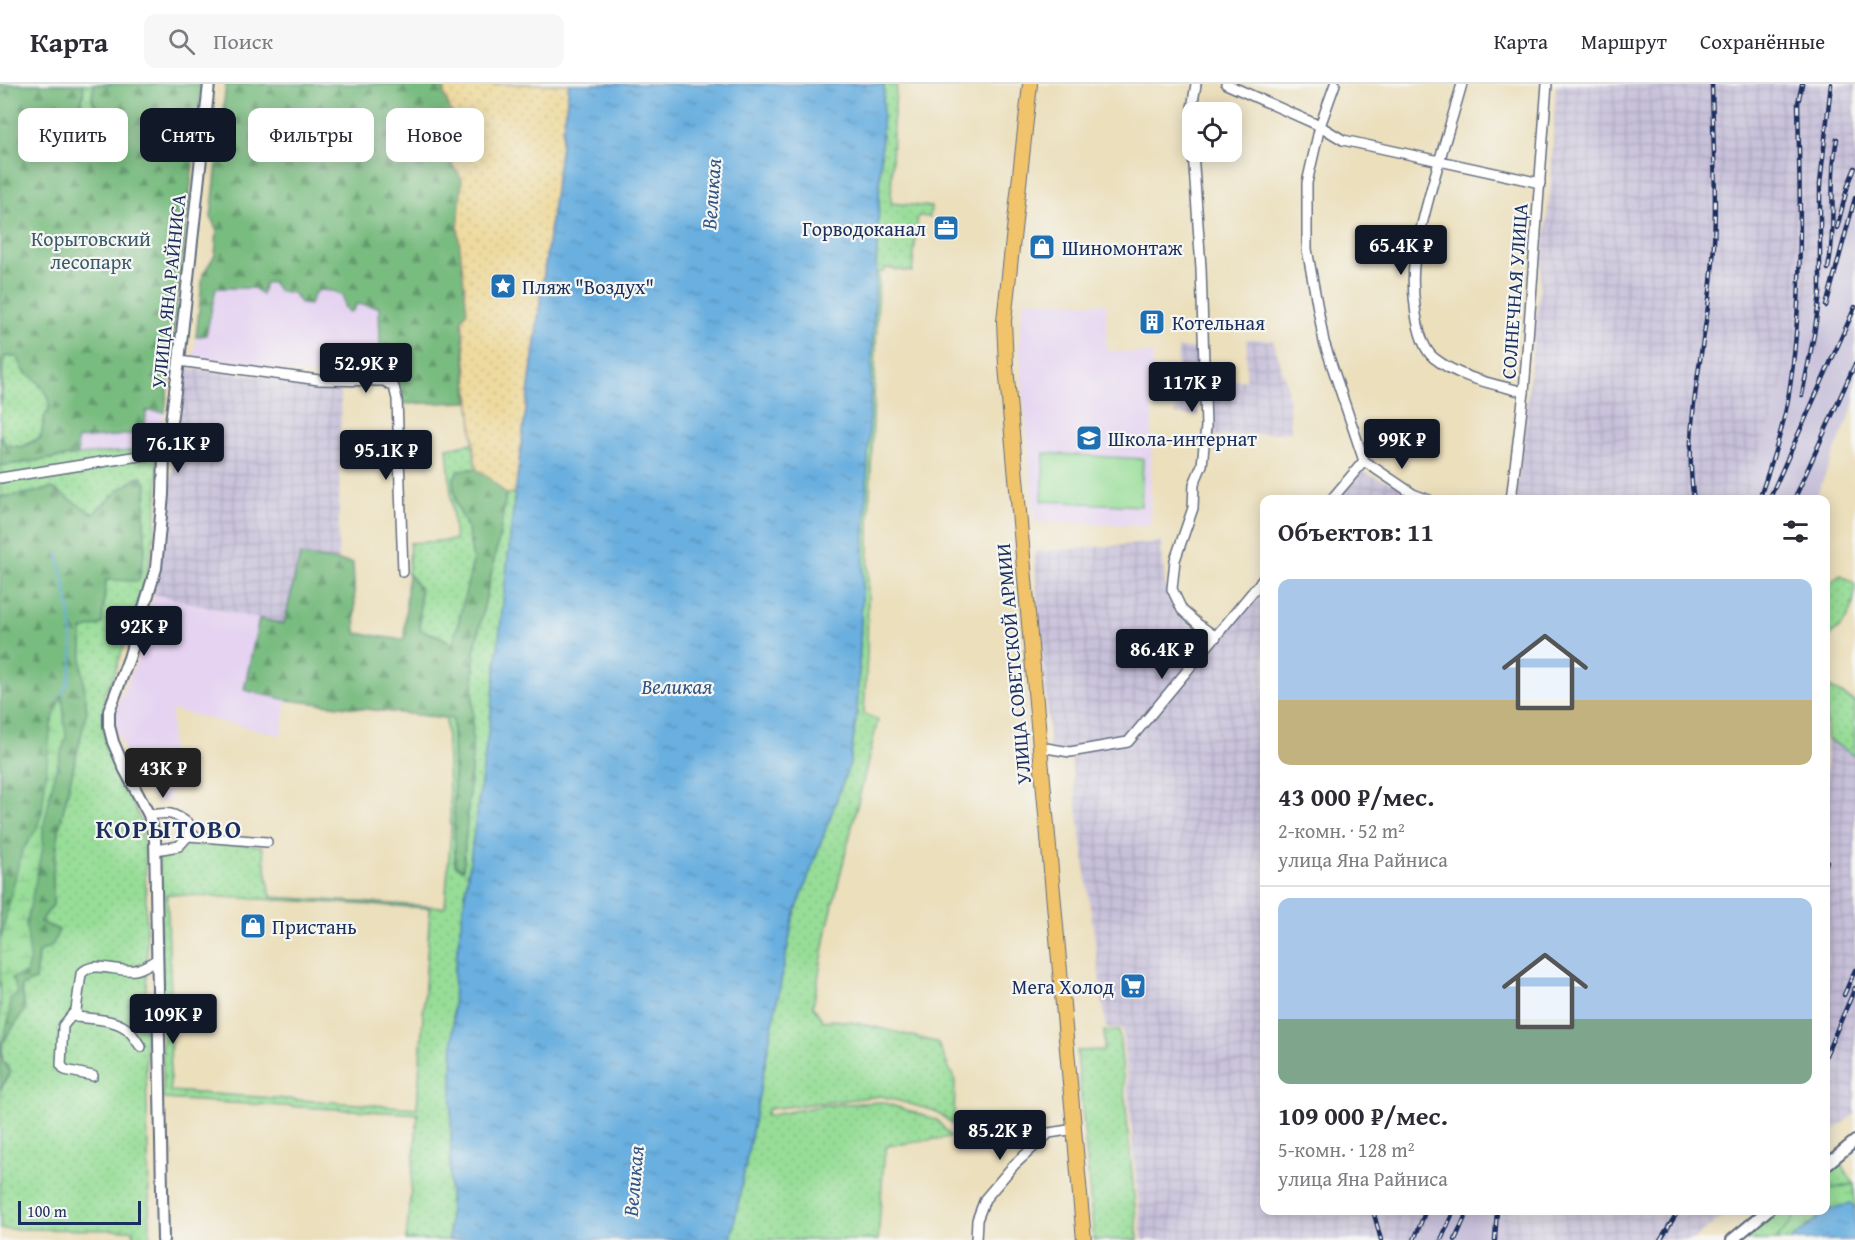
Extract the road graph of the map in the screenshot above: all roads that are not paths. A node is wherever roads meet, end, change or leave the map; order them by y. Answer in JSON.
{"nodes":[{"id":1,"x":209,"y":84,"type":"edge"},
{"id":2,"x":1030,"y":84,"type":"edge"},
{"id":3,"x":1196,"y":84,"type":"edge"},
{"id":4,"x":1226,"y":84,"type":"edge"},
{"id":5,"x":1335,"y":84,"type":"edge"},
{"id":6,"x":1462,"y":84,"type":"edge"},
{"id":7,"x":1547,"y":84,"type":"edge"},
{"id":8,"x":1193,"y":102,"type":"edge"},
{"id":9,"x":1320,"y":126,"type":"junction"},
{"id":10,"x":1194,"y":162,"type":"edge"},
{"id":11,"x":1440,"y":162,"type":"junction"},
{"id":12,"x":1540,"y":183,"type":"junction"},
{"id":13,"x":179,"y":361,"type":"junction"},
{"id":14,"x":1524,"y":392,"type":"junction"},
{"id":15,"x":164,"y":452,"type":"junction"},
{"id":16,"x":1364,"y":461,"type":"junction"},
{"id":17,"x":0,"y":478,"type":"edge"},
{"id":18,"x":1335,"y":495,"type":"edge"},
{"id":19,"x":1416,"y":495,"type":"edge"},
{"id":20,"x":1512,"y":495,"type":"edge"},
{"id":21,"x":403,"y":572,"type":"dead end"},
{"id":22,"x":1260,"y":583,"type":"edge"},
{"id":23,"x":1216,"y":637,"type":"junction"},
{"id":24,"x":1040,"y":747,"type":"junction"},
{"id":25,"x":149,"y":815,"type":"junction"},
{"id":26,"x":188,"y":836,"type":"junction"},
{"id":27,"x":267,"y":842,"type":"dead end"},
{"id":28,"x":156,"y":850,"type":"junction"},
{"id":29,"x":157,"y":960,"type":"junction"},
{"id":30,"x":76,"y":1010,"type":"junction"},
{"id":31,"x":141,"y":1047,"type":"dead end"},
{"id":32,"x":93,"y":1076,"type":"dead end"},
{"id":33,"x":1075,"y":1129,"type":"junction"},
{"id":34,"x":1855,"y":1141,"type":"edge"},
{"id":35,"x":1830,"y":1162,"type":"edge"},
{"id":36,"x":1762,"y":1215,"type":"edge"},
{"id":37,"x":163,"y":1240,"type":"edge"},
{"id":38,"x":975,"y":1240,"type":"edge"},
{"id":39,"x":1084,"y":1240,"type":"edge"},
{"id":40,"x":1732,"y":1240,"type":"edge"}],
"edges":[{"from":1,"to":13,"type":"street","name":"УЛИЦА ЯНА РАЙНИСА"},
{"from":2,"to":24,"type":"main road","name":"УЛИЦА СОВЕТСКОЙ АРМИИ"},
{"from":3,"to":8,"type":"street"},
{"from":4,"to":9,"type":"street"},
{"from":5,"to":9,"type":"street"},
{"from":6,"to":11,"type":"street"},
{"from":7,"to":12,"type":"street","name":"СОЛНЕЧНАЯ УЛИЦА"},
{"from":9,"to":11,"type":"street"},
{"from":9,"to":16,"type":"street"},
{"from":10,"to":23,"type":"street"},
{"from":11,"to":12,"type":"street"},
{"from":11,"to":14,"type":"street"},
{"from":12,"to":14,"type":"street","name":"СОЛНЕЧНАЯ УЛИЦА"},
{"from":13,"to":15,"type":"street","name":"УЛИЦА ЯНА РАЙНИСА"},
{"from":13,"to":21,"type":"street"},
{"from":14,"to":20,"type":"street","name":"СОЛНЕЧНАЯ УЛИЦА"},
{"from":15,"to":17,"type":"street"},
{"from":15,"to":25,"type":"street","name":"УЛИЦА ЯНА РАЙНИСА"},
{"from":16,"to":18,"type":"street"},
{"from":16,"to":19,"type":"street"},
{"from":22,"to":23,"type":"street"},
{"from":23,"to":24,"type":"street"},
{"from":24,"to":33,"type":"main road","name":"УЛИЦА СОВЕТСКОЙ АРМИИ"},
{"from":25,"to":26,"type":"street"},
{"from":25,"to":28,"type":"street","name":"УЛИЦА ЯНА РАЙНИСА"},
{"from":26,"to":27,"type":"street"},
{"from":26,"to":28,"type":"street"},
{"from":28,"to":29,"type":"street","name":"УЛИЦА ЯНА РАЙНИСА"},
{"from":29,"to":30,"type":"street"},
{"from":29,"to":37,"type":"street","name":"УЛИЦА ЯНА РАЙНИСА"},
{"from":30,"to":31,"type":"street"},
{"from":30,"to":32,"type":"street"},
{"from":33,"to":38,"type":"street"},
{"from":33,"to":39,"type":"main road","name":"УЛИЦА СОВЕТСКОЙ АРМИИ"},
{"from":34,"to":35,"type":"street"},
{"from":36,"to":40,"type":"street"}]}
